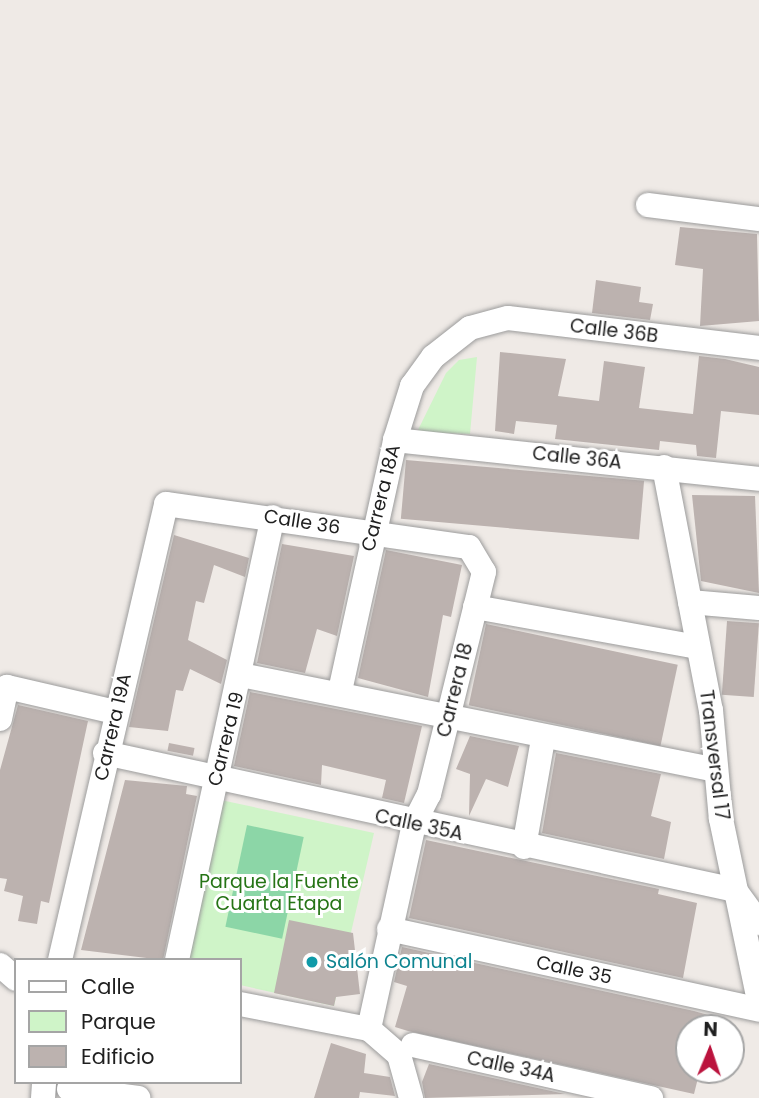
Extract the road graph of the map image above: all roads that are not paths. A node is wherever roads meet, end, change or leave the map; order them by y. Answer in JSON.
{"nodes":[{"id":1,"x":648,"y":205,"type":"dead end"},
{"id":2,"x":759,"y":219,"type":"edge"},
{"id":3,"x":470,"y":328,"type":"joint"},
{"id":4,"x":759,"y":348,"type":"edge"},
{"id":5,"x":395,"y":440,"type":"junction"},
{"id":6,"x":664,"y":467,"type":"junction"},
{"id":7,"x":759,"y":479,"type":"edge"},
{"id":8,"x":166,"y":504,"type":"joint"},
{"id":9,"x":273,"y":517,"type":"junction"},
{"id":10,"x":372,"y":533,"type":"junction"},
{"id":11,"x":477,"y":554,"type":"joint"},
{"id":12,"x":690,"y":602,"type":"junction"},
{"id":13,"x":475,"y":607,"type":"junction"},
{"id":14,"x":759,"y":608,"type":"edge"},
{"id":15,"x":697,"y":647,"type":"junction"},
{"id":16,"x":241,"y":675,"type":"junction"},
{"id":17,"x":340,"y":691,"type":"junction"},
{"id":18,"x":115,"y":712,"type":"junction"},
{"id":19,"x":0,"y":719,"type":"edge"},
{"id":20,"x":447,"y":720,"type":"junction"},
{"id":21,"x":543,"y":739,"type":"junction"},
{"id":22,"x":106,"y":753,"type":"junction"},
{"id":23,"x":715,"y":770,"type":"junction"},
{"id":24,"x":215,"y":781,"type":"junction"},
{"id":25,"x":414,"y":824,"type":"junction"},
{"id":26,"x":524,"y":847,"type":"junction"},
{"id":27,"x":735,"y":890,"type":"junction"},
{"id":28,"x":759,"y":923,"type":"edge"},
{"id":29,"x":389,"y":929,"type":"junction"},
{"id":30,"x":65,"y":957,"type":"edge"},
{"id":31,"x":177,"y":958,"type":"edge"},
{"id":32,"x":0,"y":965,"type":"edge"},
{"id":33,"x":14,"y":977,"type":"edge"},
{"id":34,"x":759,"y":1000,"type":"edge"},
{"id":35,"x":242,"y":1004,"type":"edge"},
{"id":36,"x":759,"y":1010,"type":"edge"},
{"id":37,"x":369,"y":1029,"type":"junction"},
{"id":38,"x":413,"y":1045,"type":"dead end"},
{"id":39,"x":69,"y":1090,"type":"edge"},
{"id":40,"x":127,"y":1097,"type":"edge"},
{"id":41,"x":411,"y":1098,"type":"edge"},
{"id":42,"x":651,"y":1098,"type":"edge"}],
"edges":[{"from":1,"to":2,"type":"street"},
{"from":3,"to":4,"type":"street","name":"Calle 36B"},
{"from":3,"to":5,"type":"street","name":"Carrera 18A"},
{"from":5,"to":6,"type":"street","name":"Calle 36A"},
{"from":5,"to":10,"type":"street","name":"Carrera 18A"},
{"from":6,"to":7,"type":"street","name":"Calle 36A"},
{"from":6,"to":12,"type":"street","name":"Transversal 17"},
{"from":8,"to":9,"type":"street","name":"Calle 36"},
{"from":8,"to":18,"type":"street","name":"Carrera 19A"},
{"from":9,"to":10,"type":"street","name":"Calle 36"},
{"from":9,"to":16,"type":"street","name":"Carrera 19"},
{"from":10,"to":11,"type":"street","name":"Calle 36"},
{"from":10,"to":17,"type":"street","name":"Carrera 18A"},
{"from":11,"to":13,"type":"street","name":"Carrera 18"},
{"from":12,"to":14,"type":"street"},
{"from":12,"to":15,"type":"street","name":"Transversal 17"},
{"from":13,"to":15,"type":"street"},
{"from":13,"to":20,"type":"street","name":"Carrera 18"},
{"from":15,"to":23,"type":"street","name":"Transversal 17"},
{"from":16,"to":17,"type":"street"},
{"from":16,"to":24,"type":"street","name":"Carrera 19"},
{"from":17,"to":20,"type":"street"},
{"from":18,"to":19,"type":"street"},
{"from":18,"to":22,"type":"street","name":"Carrera 19A"},
{"from":20,"to":21,"type":"street"},
{"from":20,"to":25,"type":"street","name":"Carrera 18"},
{"from":21,"to":23,"type":"street"},
{"from":21,"to":26,"type":"street"},
{"from":22,"to":24,"type":"street","name":"Calle 35A"},
{"from":22,"to":30,"type":"street","name":"Carrera 19A"},
{"from":23,"to":27,"type":"street","name":"Transversal 17"},
{"from":24,"to":25,"type":"street","name":"Calle 35A"},
{"from":24,"to":31,"type":"street","name":"Carrera 19"},
{"from":25,"to":26,"type":"street","name":"Calle 35A"},
{"from":25,"to":29,"type":"street","name":"Carrera 18"},
{"from":26,"to":27,"type":"street","name":"Calle 35A"},
{"from":27,"to":28,"type":"street"},
{"from":27,"to":34,"type":"street","name":"Transversal 17"},
{"from":29,"to":36,"type":"street","name":"Calle 35"},
{"from":29,"to":37,"type":"street","name":"Carrera 18"},
{"from":32,"to":33,"type":"street"},
{"from":35,"to":37,"type":"street"},
{"from":37,"to":41,"type":"street"},
{"from":38,"to":42,"type":"street","name":"Calle 34A"},
{"from":39,"to":40,"type":"street"}]}
